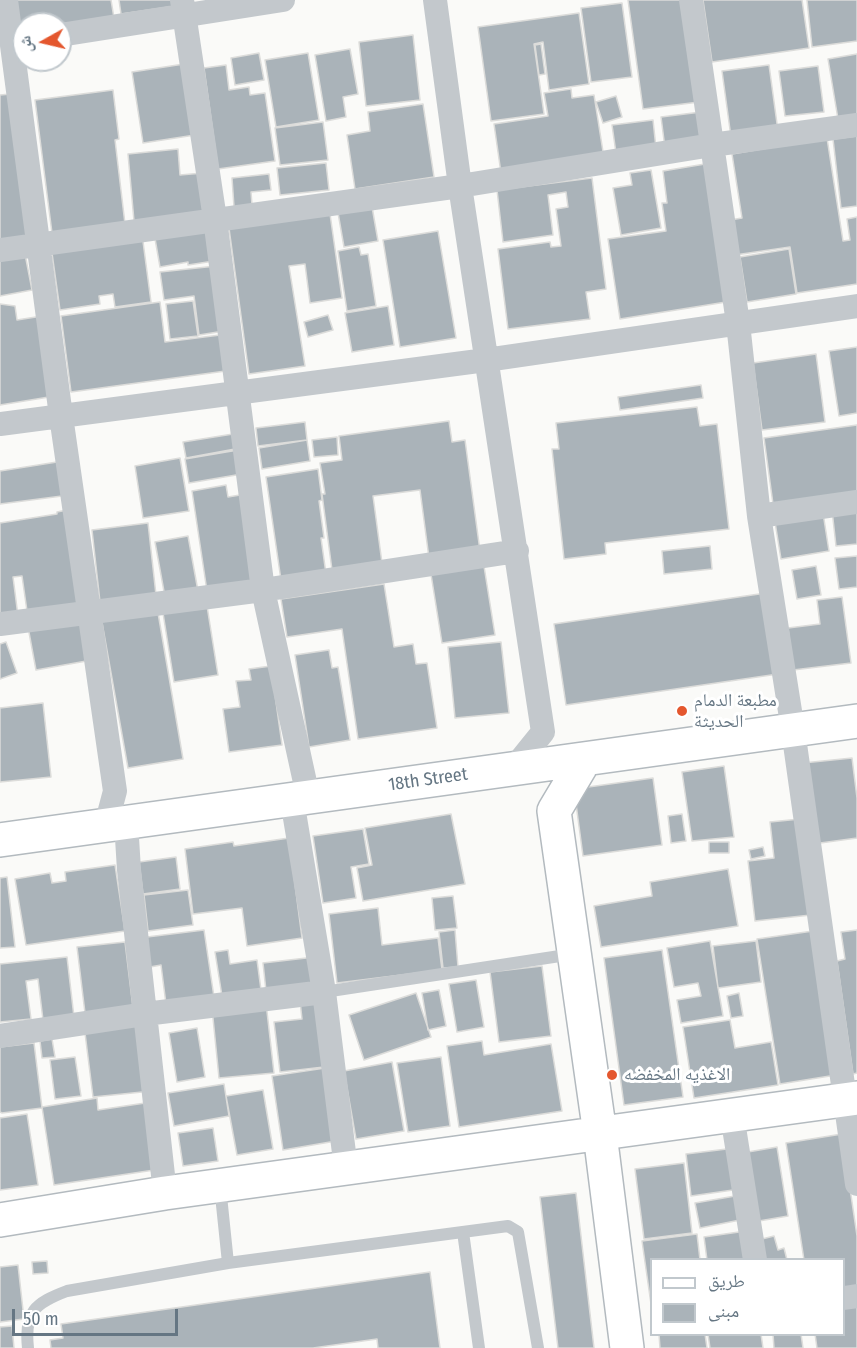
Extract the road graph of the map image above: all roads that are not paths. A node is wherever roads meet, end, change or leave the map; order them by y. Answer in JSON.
{"nodes":[{"id":1,"x":6,"y":0,"type":"edge"},
{"id":2,"x":283,"y":0,"type":"edge"},
{"id":3,"x":435,"y":0,"type":"edge"},
{"id":4,"x":691,"y":0,"type":"edge"},
{"id":5,"x":183,"y":8,"type":"edge"},
{"id":6,"x":72,"y":32,"type":"edge"},
{"id":7,"x":12,"y":42,"type":"edge"},
{"id":8,"x":16,"y":72,"type":"edge"},
{"id":9,"x":857,"y":125,"type":"edge"},
{"id":10,"x":712,"y":145,"type":"junction"},
{"id":11,"x":460,"y":186,"type":"junction"},
{"id":12,"x":215,"y":219,"type":"junction"},
{"id":13,"x":39,"y":244,"type":"junction"},
{"id":14,"x":0,"y":250,"type":"edge"},
{"id":15,"x":857,"y":306,"type":"edge"},
{"id":16,"x":738,"y":323,"type":"junction"},
{"id":17,"x":486,"y":360,"type":"junction"},
{"id":18,"x":239,"y":393,"type":"junction"},
{"id":19,"x":61,"y":416,"type":"junction"},
{"id":20,"x":0,"y":424,"type":"edge"},
{"id":21,"x":857,"y":502,"type":"edge"},
{"id":22,"x":759,"y":516,"type":"junction"},
{"id":23,"x":517,"y":551,"type":"junction"},
{"id":24,"x":264,"y":590,"type":"junction"},
{"id":25,"x":89,"y":611,"type":"junction"},
{"id":26,"x":0,"y":624,"type":"edge"},
{"id":27,"x":857,"y":721,"type":"edge"},
{"id":28,"x":793,"y":730,"type":"junction"},
{"id":29,"x":585,"y":759,"type":"junction"},
{"id":30,"x":514,"y":768,"type":"junction"},
{"id":31,"x":300,"y":798,"type":"junction"},
{"id":32,"x":116,"y":824,"type":"junction"},
{"id":33,"x":0,"y":840,"type":"edge"},
{"id":34,"x":574,"y":954,"type":"junction"},
{"id":35,"x":324,"y":992,"type":"junction"},
{"id":36,"x":145,"y":1014,"type":"junction"},
{"id":37,"x":0,"y":1036,"type":"edge"},
{"id":38,"x":850,"y":1099,"type":"edge"},
{"id":39,"x":732,"y":1115,"type":"junction"},
{"id":40,"x":600,"y":1134,"type":"junction"},
{"id":41,"x":346,"y":1169,"type":"junction"},
{"id":42,"x":857,"y":1184,"type":"edge"},
{"id":43,"x":220,"y":1186,"type":"junction"},
{"id":44,"x":165,"y":1193,"type":"junction"},
{"id":45,"x":0,"y":1220,"type":"edge"},
{"id":46,"x":463,"y":1232,"type":"junction"},
{"id":47,"x":755,"y":1258,"type":"edge"},
{"id":48,"x":228,"y":1263,"type":"junction"},
{"id":49,"x":28,"y":1348,"type":"edge"},
{"id":50,"x":479,"y":1348,"type":"edge"},
{"id":51,"x":538,"y":1348,"type":"edge"},
{"id":52,"x":627,"y":1348,"type":"edge"}],
"edges":[{"from":1,"to":7,"type":"street"},
{"from":2,"to":5,"type":"street"},
{"from":3,"to":11,"type":"street"},
{"from":4,"to":10,"type":"street"},
{"from":5,"to":6,"type":"street"},
{"from":5,"to":12,"type":"street"},
{"from":8,"to":13,"type":"street"},
{"from":9,"to":10,"type":"street"},
{"from":10,"to":11,"type":"street"},
{"from":10,"to":16,"type":"street"},
{"from":11,"to":12,"type":"street"},
{"from":11,"to":17,"type":"street"},
{"from":12,"to":13,"type":"street"},
{"from":12,"to":18,"type":"street"},
{"from":13,"to":14,"type":"street"},
{"from":13,"to":19,"type":"street"},
{"from":15,"to":16,"type":"street"},
{"from":16,"to":17,"type":"street"},
{"from":16,"to":22,"type":"street"},
{"from":17,"to":18,"type":"street"},
{"from":17,"to":23,"type":"street"},
{"from":18,"to":19,"type":"street"},
{"from":18,"to":24,"type":"street"},
{"from":19,"to":20,"type":"street"},
{"from":19,"to":25,"type":"street"},
{"from":21,"to":22,"type":"street"},
{"from":22,"to":28,"type":"street"},
{"from":23,"to":24,"type":"street"},
{"from":23,"to":30,"type":"street"},
{"from":24,"to":25,"type":"street"},
{"from":24,"to":31,"type":"street"},
{"from":25,"to":26,"type":"street"},
{"from":25,"to":32,"type":"street"},
{"from":27,"to":28,"type":"street","name":"18th Street"},
{"from":28,"to":29,"type":"street","name":"18th Street"},
{"from":28,"to":38,"type":"street"},
{"from":29,"to":30,"type":"street","name":"18th Street"},
{"from":29,"to":34,"type":"street"},
{"from":30,"to":31,"type":"street","name":"18th Street"},
{"from":31,"to":32,"type":"street","name":"18th Street"},
{"from":31,"to":35,"type":"street"},
{"from":32,"to":33,"type":"street","name":"18th Street"},
{"from":32,"to":36,"type":"street"},
{"from":34,"to":35,"type":"lane"},
{"from":34,"to":40,"type":"street"},
{"from":35,"to":36,"type":"street"},
{"from":35,"to":41,"type":"street"},
{"from":36,"to":37,"type":"street"},
{"from":36,"to":44,"type":"street"},
{"from":38,"to":39,"type":"street"},
{"from":38,"to":42,"type":"street"},
{"from":39,"to":40,"type":"street"},
{"from":39,"to":47,"type":"street"},
{"from":40,"to":41,"type":"street"},
{"from":40,"to":52,"type":"street"},
{"from":41,"to":43,"type":"street"},
{"from":43,"to":44,"type":"street"},
{"from":43,"to":48,"type":"lane"},
{"from":44,"to":45,"type":"street"},
{"from":46,"to":48,"type":"lane"},
{"from":46,"to":50,"type":"lane"},
{"from":46,"to":51,"type":"lane"},
{"from":48,"to":49,"type":"lane"}]}
